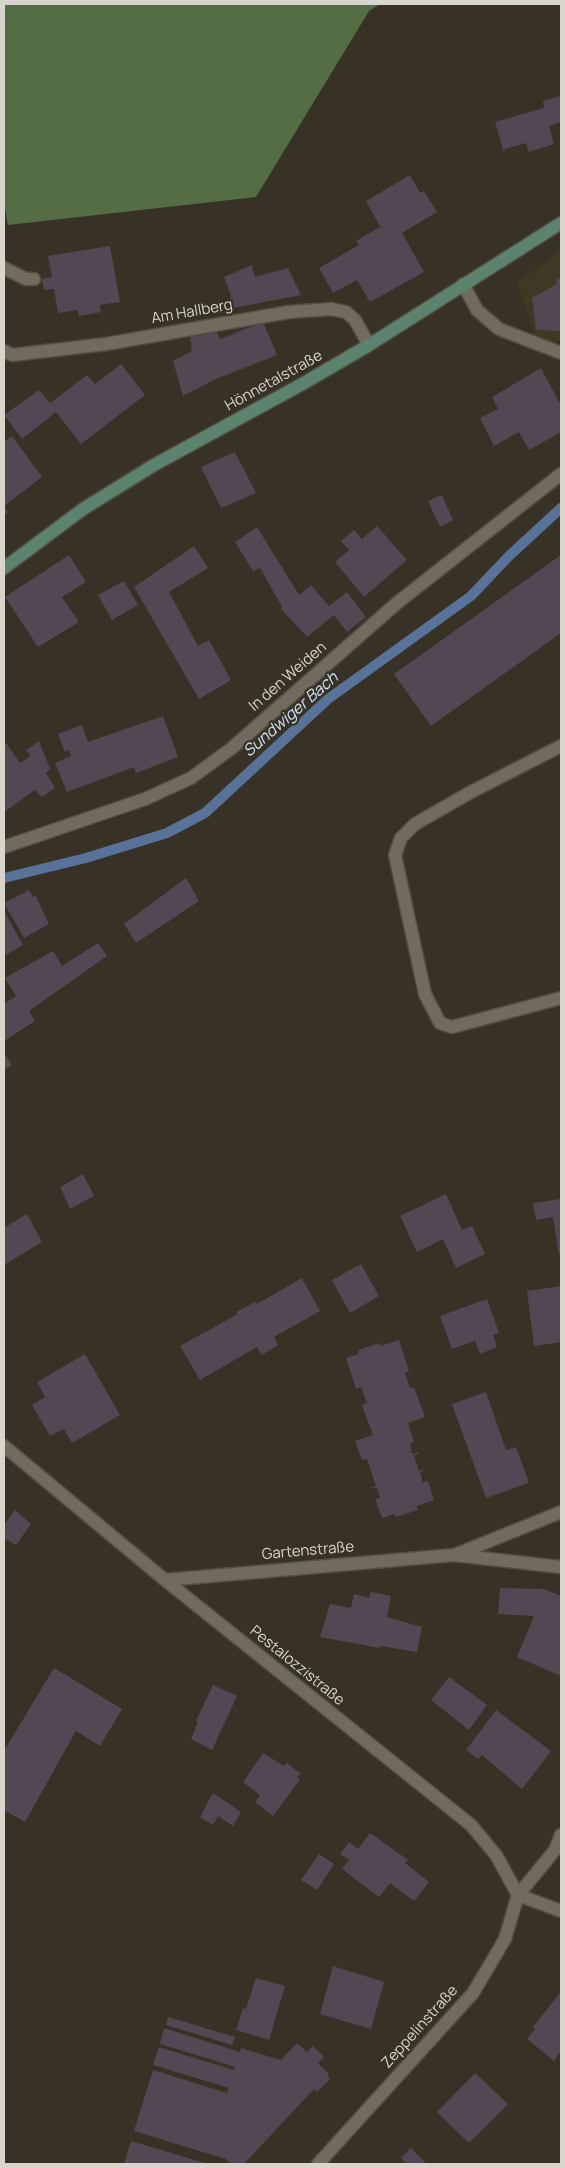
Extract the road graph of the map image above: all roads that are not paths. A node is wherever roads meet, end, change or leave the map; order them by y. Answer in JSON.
{"nodes":[{"id":1,"x":561,"y":223,"type":"edge"},
{"id":2,"x":4,"y":268,"type":"edge"},
{"id":3,"x":34,"y":279,"type":"dead end"},
{"id":4,"x":463,"y":284,"type":"junction"},
{"id":5,"x":369,"y":345,"type":"junction"},
{"id":6,"x":4,"y":351,"type":"edge"},
{"id":7,"x":561,"y":353,"type":"edge"},
{"id":8,"x":561,"y":474,"type":"edge"},
{"id":9,"x":4,"y":568,"type":"edge"},
{"id":10,"x":561,"y":746,"type":"edge"},
{"id":11,"x":4,"y":847,"type":"edge"},
{"id":12,"x":561,"y":998,"type":"edge"},
{"id":13,"x":4,"y":1446,"type":"edge"},
{"id":14,"x":561,"y":1512,"type":"edge"},
{"id":15,"x":454,"y":1555,"type":"junction"},
{"id":16,"x":561,"y":1567,"type":"edge"},
{"id":17,"x":165,"y":1580,"type":"junction"},
{"id":18,"x":561,"y":1835,"type":"edge"},
{"id":19,"x":518,"y":1895,"type":"junction"},
{"id":20,"x":561,"y":1911,"type":"edge"},
{"id":21,"x":318,"y":2164,"type":"edge"}],
"edges":[{"from":1,"to":4,"type":"main road","name":"Hönnetalstraße"},
{"from":2,"to":3,"type":"street"},
{"from":4,"to":5,"type":"main road","name":"Hönnetalstraße"},
{"from":4,"to":7,"type":"street"},
{"from":5,"to":6,"type":"street","name":"Am Hallberg"},
{"from":5,"to":9,"type":"main road","name":"Hönnetalstraße"},
{"from":8,"to":11,"type":"street","name":"In den Weiden"},
{"from":10,"to":12,"type":"street"},
{"from":13,"to":17,"type":"street","name":"Pestalozzistraße"},
{"from":14,"to":15,"type":"street","name":"Gartenstraße"},
{"from":15,"to":16,"type":"street","name":"Gartenstraße"},
{"from":15,"to":17,"type":"street","name":"Gartenstraße"},
{"from":17,"to":19,"type":"street","name":"Pestalozzistraße"},
{"from":18,"to":19,"type":"street"},
{"from":19,"to":20,"type":"street"},
{"from":19,"to":21,"type":"street","name":"Zeppelinstraße"}]}
